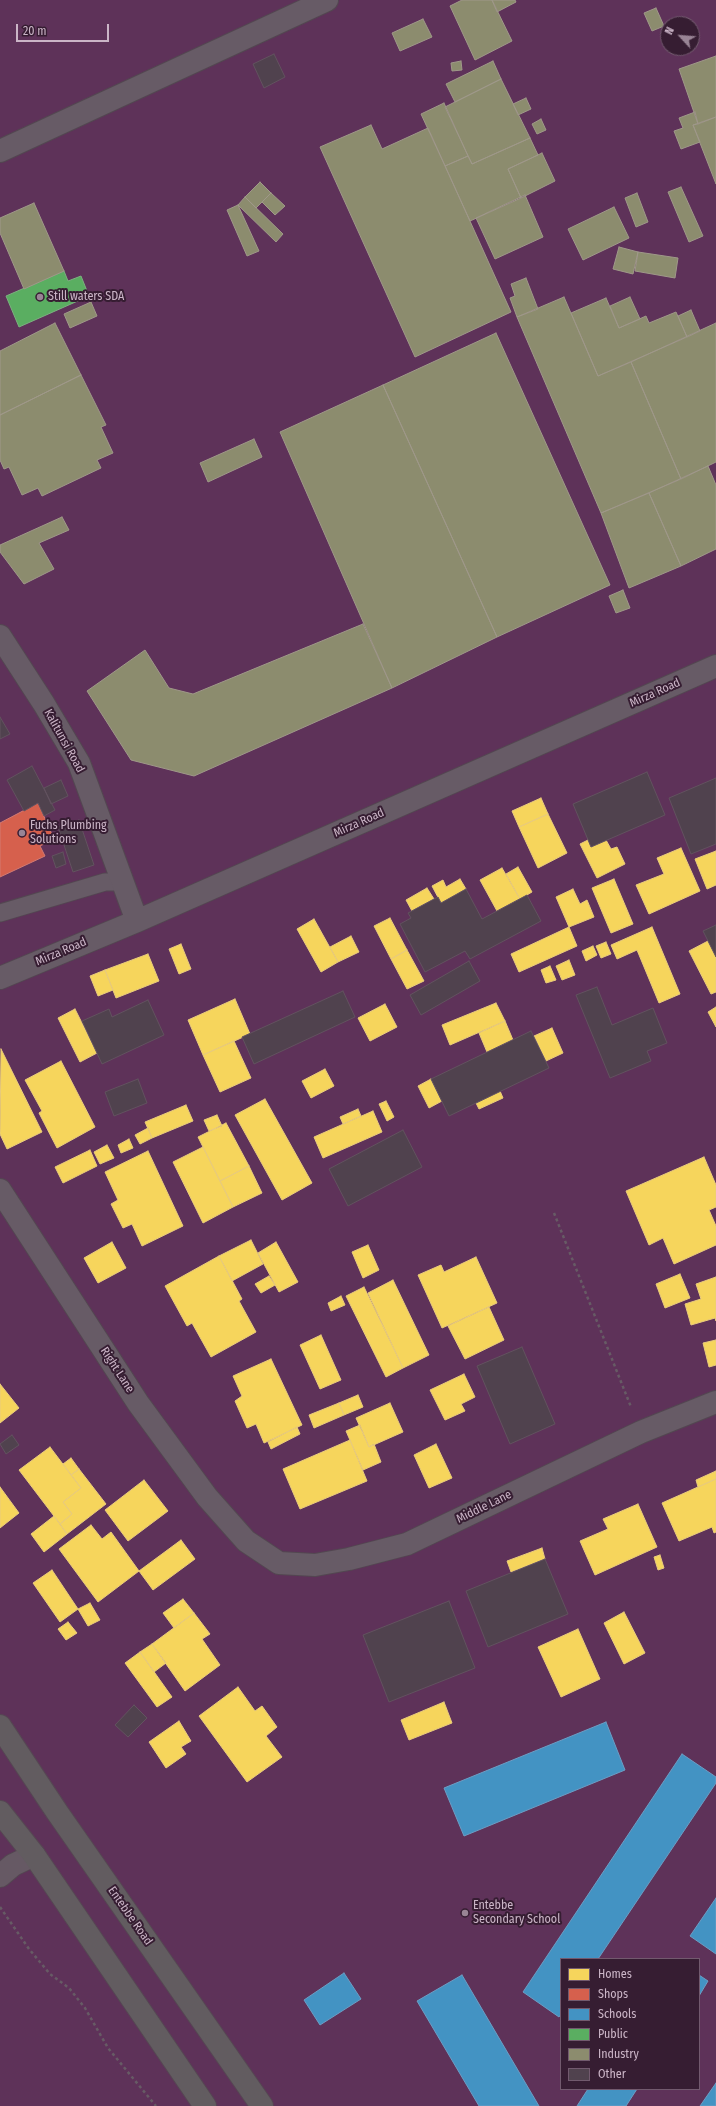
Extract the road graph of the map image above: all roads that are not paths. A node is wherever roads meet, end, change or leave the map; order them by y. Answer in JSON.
{"nodes":[{"id":1,"x":327,"y":0,"type":"edge"},
{"id":2,"x":0,"y":150,"type":"edge"},
{"id":3,"x":0,"y":636,"type":"edge"},
{"id":4,"x":716,"y":666,"type":"edge"},
{"id":5,"x":124,"y":882,"type":"junction"},
{"id":6,"x":0,"y":913,"type":"edge"},
{"id":7,"x":137,"y":921,"type":"junction"},
{"id":8,"x":0,"y":978,"type":"edge"},
{"id":9,"x":0,"y":1190,"type":"edge"},
{"id":10,"x":716,"y":1402,"type":"edge"},
{"id":11,"x":246,"y":1541,"type":"joint"},
{"id":12,"x":0,"y":1726,"type":"edge"},
{"id":13,"x":0,"y":1812,"type":"edge"},
{"id":14,"x":34,"y":1855,"type":"junction"},
{"id":15,"x":0,"y":1876,"type":"edge"},
{"id":16,"x":206,"y":2106,"type":"edge"},
{"id":17,"x":262,"y":2106,"type":"edge"}],
"edges":[{"from":1,"to":2,"type":"street"},
{"from":3,"to":5,"type":"street","name":"Kalitunsi Road"},
{"from":4,"to":7,"type":"street","name":"Mirza Road"},
{"from":5,"to":6,"type":"lane"},
{"from":5,"to":7,"type":"street","name":"Kalitunsi Road"},
{"from":7,"to":8,"type":"street","name":"Mirza Road"},
{"from":9,"to":11,"type":"street","name":"Right Lane"},
{"from":10,"to":11,"type":"street","name":"Middle Lane"},
{"from":12,"to":17,"type":"highway","name":"Entebbe Road"},
{"from":13,"to":14,"type":"highway"},
{"from":14,"to":15,"type":"main road"},
{"from":14,"to":16,"type":"highway"}]}
